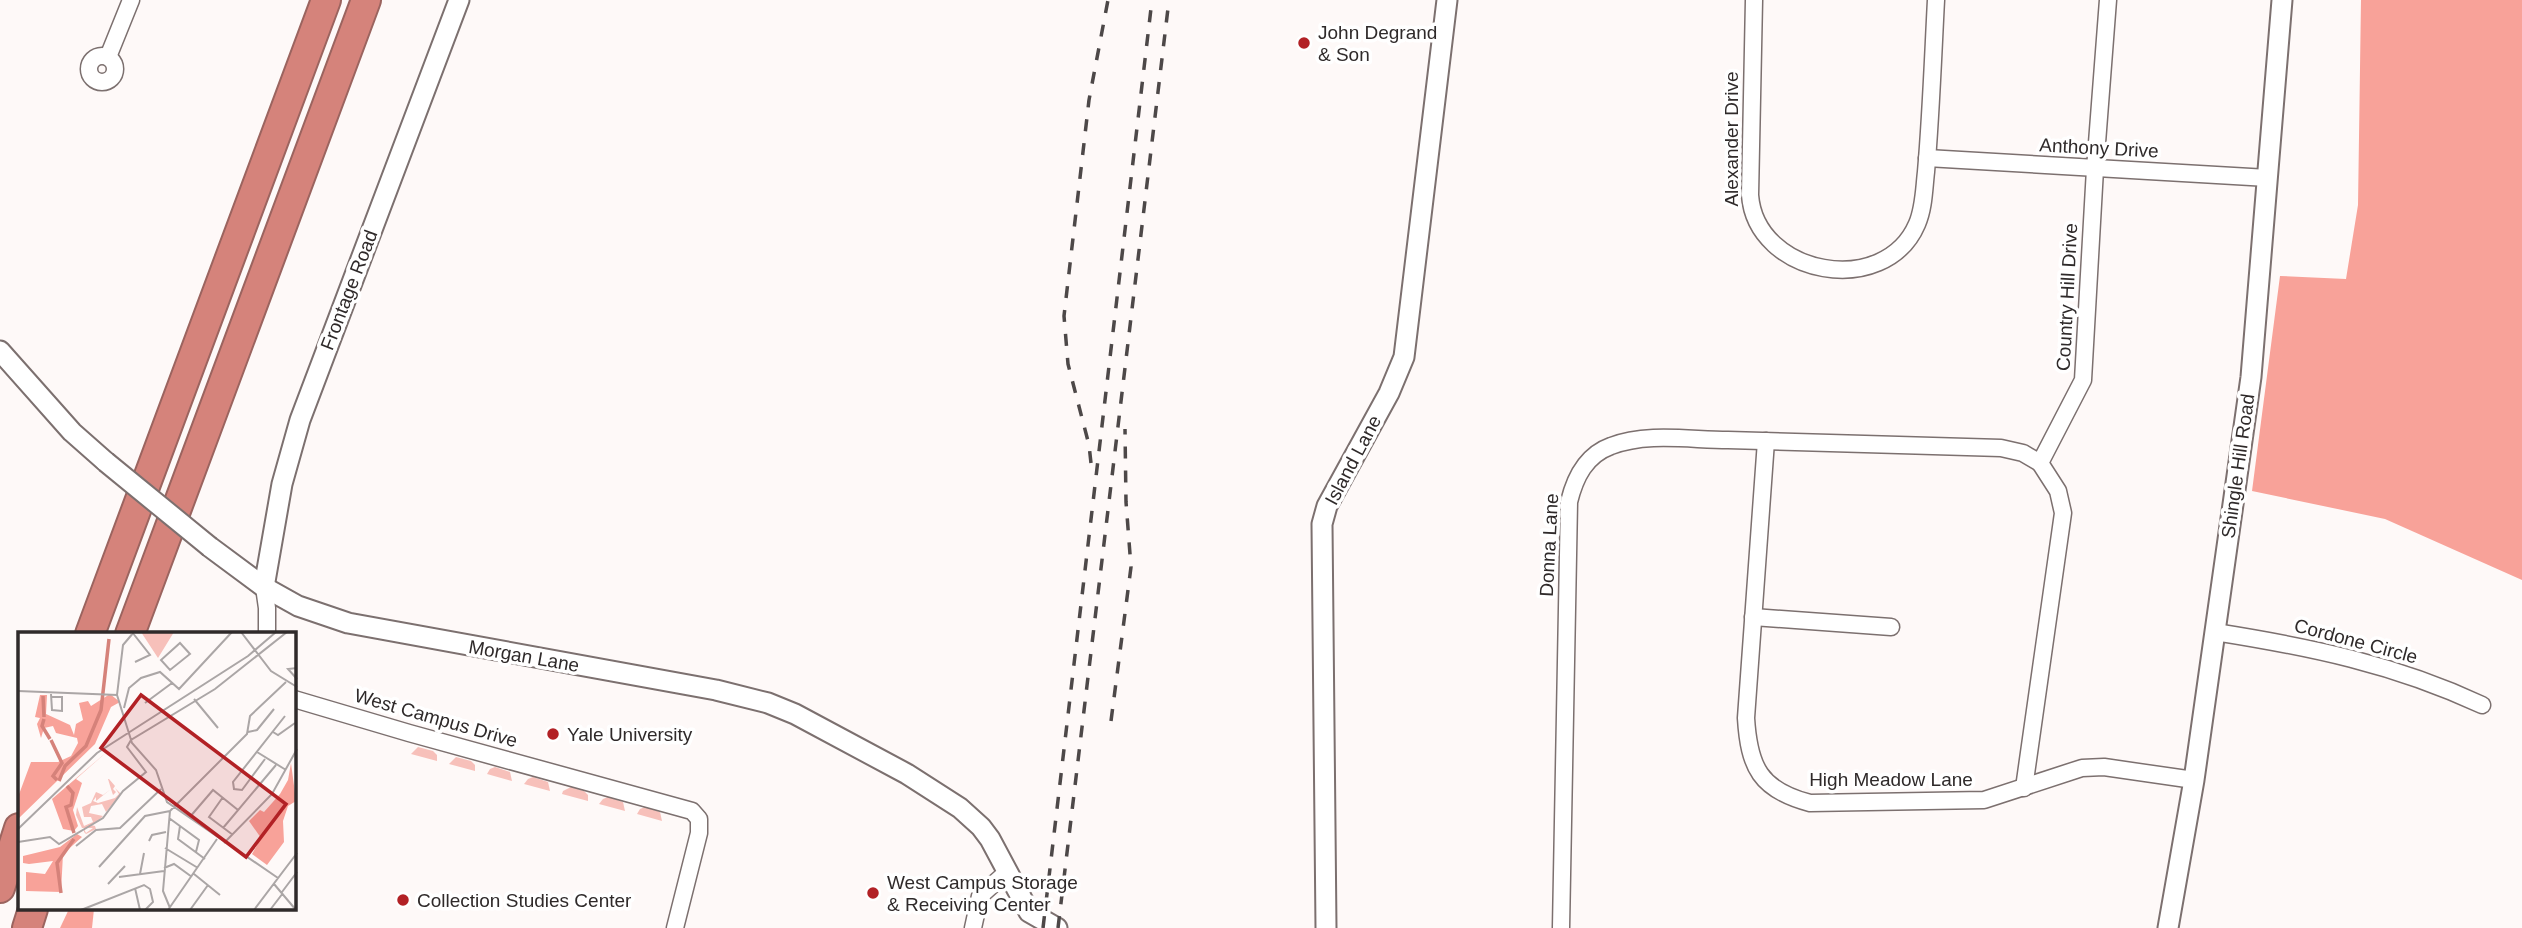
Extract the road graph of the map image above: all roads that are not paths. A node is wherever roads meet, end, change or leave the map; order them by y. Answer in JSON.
{"nodes":[{"id":1,"x":131,"y":0,"type":"edge"},
{"id":2,"x":326,"y":0,"type":"edge"},
{"id":3,"x":366,"y":0,"type":"edge"},
{"id":4,"x":460,"y":0,"type":"edge"},
{"id":5,"x":1447,"y":0,"type":"edge"},
{"id":6,"x":1754,"y":0,"type":"edge"},
{"id":7,"x":1936,"y":0,"type":"edge"},
{"id":8,"x":2108,"y":0,"type":"edge"},
{"id":9,"x":2282,"y":0,"type":"edge"},
{"id":10,"x":108,"y":57,"type":"dead end"},
{"id":11,"x":1927,"y":158,"type":"junction"},
{"id":12,"x":2095,"y":169,"type":"junction"},
{"id":13,"x":2269,"y":178,"type":"junction"},
{"id":14,"x":0,"y":351,"type":"edge"},
{"id":15,"x":1766,"y":441,"type":"junction"},
{"id":16,"x":2040,"y":463,"type":"junction"},
{"id":17,"x":264,"y":587,"type":"junction"},
{"id":18,"x":1753,"y":617,"type":"junction"},
{"id":19,"x":1891,"y":627,"type":"dead end"},
{"id":20,"x":90,"y":632,"type":"edge"},
{"id":21,"x":131,"y":632,"type":"edge"},
{"id":22,"x":268,"y":632,"type":"edge"},
{"id":23,"x":2215,"y":632,"type":"junction"},
{"id":24,"x":296,"y":700,"type":"edge"},
{"id":25,"x":2482,"y":705,"type":"dead end"},
{"id":26,"x":2194,"y":780,"type":"junction"},
{"id":27,"x":2024,"y":788,"type":"junction"},
{"id":28,"x":18,"y":831,"type":"edge"},
{"id":29,"x":1007,"y":872,"type":"junction"},
{"id":30,"x":0,"y":888,"type":"edge"},
{"id":31,"x":32,"y":911,"type":"edge"},
{"id":32,"x":27,"y":928,"type":"edge"},
{"id":33,"x":675,"y":928,"type":"edge"},
{"id":34,"x":973,"y":928,"type":"edge"},
{"id":35,"x":1057,"y":928,"type":"edge"},
{"id":36,"x":1326,"y":928,"type":"edge"},
{"id":37,"x":1561,"y":928,"type":"edge"},
{"id":38,"x":2168,"y":928,"type":"edge"}],
"edges":[{"from":1,"to":10,"type":"street"},
{"from":2,"to":20,"type":"highway"},
{"from":3,"to":21,"type":"highway"},
{"from":4,"to":17,"type":"street","name":"Frontage Road"},
{"from":5,"to":36,"type":"street","name":"Island Lane"},
{"from":6,"to":11,"type":"street","name":"Alexander Drive"},
{"from":7,"to":11,"type":"street","name":"Alexander Drive"},
{"from":8,"to":12,"type":"street","name":"Country Hill Drive"},
{"from":9,"to":13,"type":"street","name":"Shingle Hill Road"},
{"from":11,"to":12,"type":"street","name":"Anthony Drive"},
{"from":12,"to":13,"type":"street","name":"Anthony Drive"},
{"from":12,"to":16,"type":"street","name":"Country Hill Drive"},
{"from":13,"to":23,"type":"street","name":"Shingle Hill Road"},
{"from":14,"to":17,"type":"street","name":"Morgan Lane","bridge":true},
{"from":15,"to":16,"type":"street","name":"Donna Lane"},
{"from":15,"to":18,"type":"street","name":"High Meadow Lane"},
{"from":15,"to":37,"type":"street","name":"Donna Lane"},
{"from":16,"to":27,"type":"street"},
{"from":17,"to":22,"type":"street"},
{"from":17,"to":29,"type":"street","name":"Morgan Lane"},
{"from":18,"to":19,"type":"street"},
{"from":18,"to":27,"type":"street","name":"High Meadow Lane"},
{"from":23,"to":25,"type":"street","name":"Cordone Circle"},
{"from":23,"to":26,"type":"street","name":"Shingle Hill Road"},
{"from":24,"to":33,"type":"street","name":"West Campus Drive"},
{"from":26,"to":27,"type":"street","name":"High Meadow Lane"},
{"from":26,"to":38,"type":"street","name":"Shingle Hill Road"},
{"from":28,"to":30,"type":"highway"},
{"from":29,"to":34,"type":"street"},
{"from":29,"to":35,"type":"street","name":"Morgan Lane"},
{"from":31,"to":32,"type":"highway"}]}
